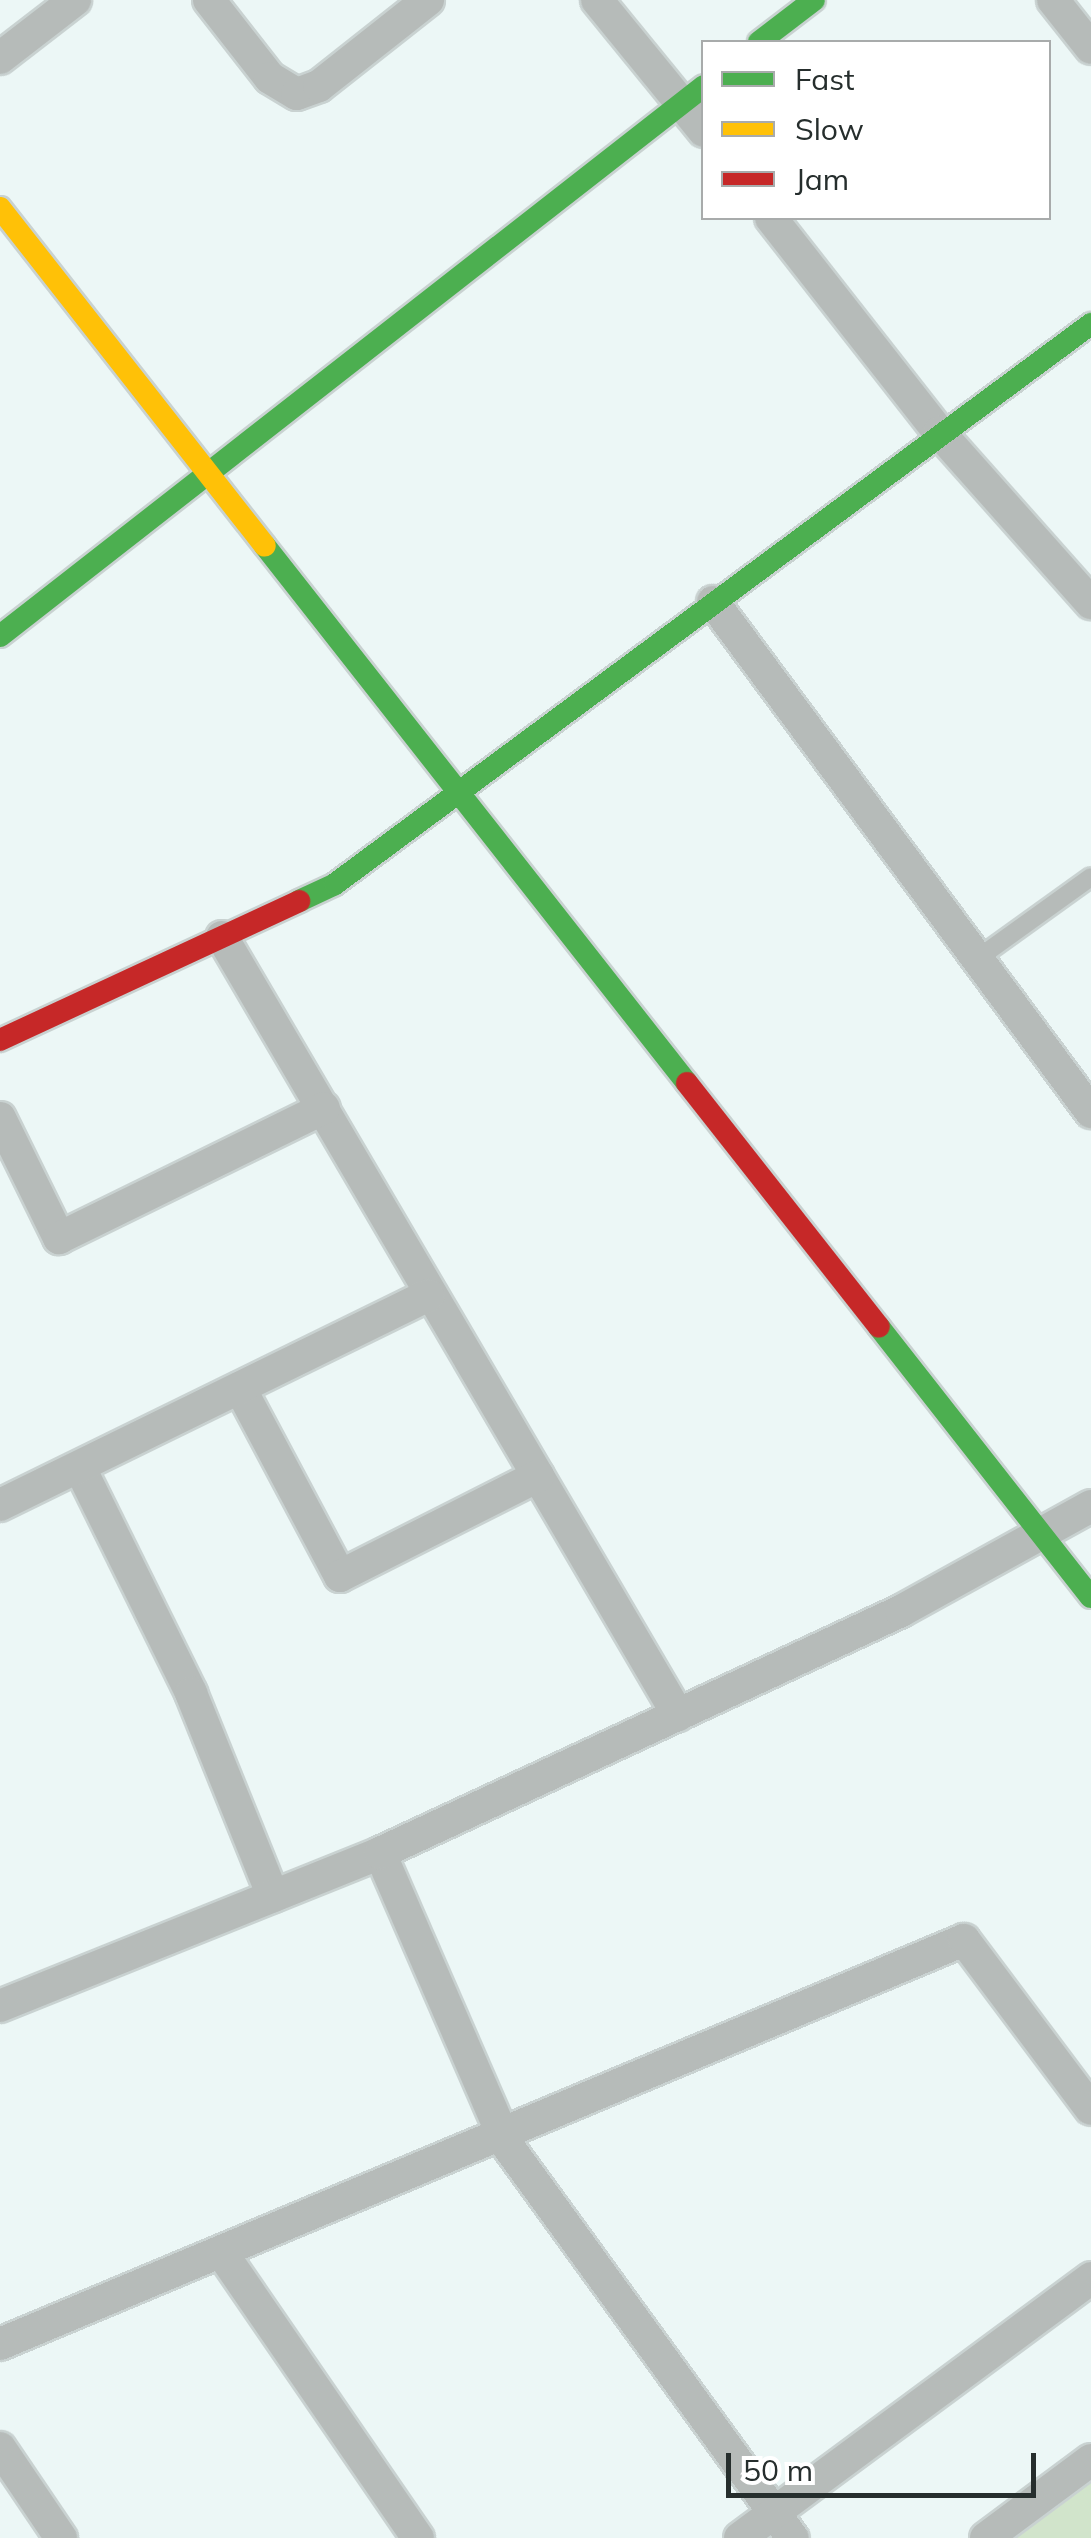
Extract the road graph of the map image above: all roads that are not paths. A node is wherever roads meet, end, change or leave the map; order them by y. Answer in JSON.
{"nodes":[{"id":1,"x":75,"y":0,"type":"edge"},
{"id":2,"x":209,"y":0,"type":"edge"},
{"id":3,"x":428,"y":0,"type":"edge"},
{"id":4,"x":597,"y":0,"type":"edge"},
{"id":5,"x":814,"y":0,"type":"edge"},
{"id":6,"x":1053,"y":0,"type":"edge"},
{"id":7,"x":762,"y":40,"type":"edge"},
{"id":8,"x":1091,"y":48,"type":"edge"},
{"id":9,"x":0,"y":58,"type":"edge"},
{"id":10,"x":692,"y":94,"type":"edge"},
{"id":11,"x":701,"y":122,"type":"edge"},
{"id":12,"x":0,"y":208,"type":"edge"},
{"id":13,"x":773,"y":220,"type":"edge"},
{"id":14,"x":1091,"y":324,"type":"edge"},
{"id":15,"x":939,"y":432,"type":"junction"},
{"id":16,"x":210,"y":474,"type":"junction"},
{"id":17,"x":713,"y":602,"type":"junction"},
{"id":18,"x":1091,"y":603,"type":"edge"},
{"id":19,"x":0,"y":636,"type":"edge"},
{"id":20,"x":460,"y":795,"type":"junction"},
{"id":21,"x":1091,"y":878,"type":"edge"},
{"id":22,"x":222,"y":937,"type":"junction"},
{"id":23,"x":978,"y":959,"type":"junction"},
{"id":24,"x":0,"y":1040,"type":"edge"},
{"id":25,"x":324,"y":1108,"type":"junction"},
{"id":26,"x":1091,"y":1112,"type":"edge"},
{"id":27,"x":0,"y":1118,"type":"edge"},
{"id":28,"x":428,"y":1296,"type":"junction"},
{"id":29,"x":240,"y":1388,"type":"junction"},
{"id":30,"x":81,"y":1470,"type":"junction"},
{"id":31,"x":538,"y":1476,"type":"junction"},
{"id":32,"x":0,"y":1505,"type":"edge"},
{"id":33,"x":1091,"y":1506,"type":"edge"},
{"id":34,"x":1046,"y":1537,"type":"junction"},
{"id":35,"x":1091,"y":1598,"type":"edge"},
{"id":36,"x":678,"y":1714,"type":"junction"},
{"id":37,"x":380,"y":1853,"type":"junction"},
{"id":38,"x":273,"y":1896,"type":"junction"},
{"id":39,"x":0,"y":2006,"type":"edge"},
{"id":40,"x":1091,"y":2109,"type":"edge"},
{"id":41,"x":504,"y":2136,"type":"junction"},
{"id":42,"x":222,"y":2252,"type":"junction"},
{"id":43,"x":1091,"y":2278,"type":"edge"},
{"id":44,"x":0,"y":2344,"type":"edge"},
{"id":45,"x":0,"y":2448,"type":"edge"},
{"id":46,"x":1091,"y":2460,"type":"edge"},
{"id":47,"x":784,"y":2525,"type":"edge"},
{"id":48,"x":61,"y":2538,"type":"edge"},
{"id":49,"x":418,"y":2538,"type":"edge"},
{"id":50,"x":740,"y":2538,"type":"edge"},
{"id":51,"x":986,"y":2538,"type":"edge"}],
"edges":[{"from":1,"to":9,"type":"street"},
{"from":2,"to":3,"type":"street"},
{"from":4,"to":10,"type":"street"},
{"from":5,"to":7,"type":"street"},
{"from":6,"to":8,"type":"street"},
{"from":10,"to":11,"type":"street"},
{"from":10,"to":16,"type":"street"},
{"from":12,"to":16,"type":"street"},
{"from":13,"to":15,"type":"street"},
{"from":14,"to":15,"type":"street"},
{"from":15,"to":17,"type":"street"},
{"from":15,"to":18,"type":"street"},
{"from":16,"to":19,"type":"street"},
{"from":16,"to":20,"type":"street"},
{"from":17,"to":20,"type":"street"},
{"from":17,"to":23,"type":"street"},
{"from":20,"to":22,"type":"street"},
{"from":20,"to":34,"type":"street"},
{"from":21,"to":23,"type":"lane"},
{"from":22,"to":24,"type":"street"},
{"from":22,"to":25,"type":"street"},
{"from":23,"to":26,"type":"street"},
{"from":25,"to":27,"type":"street"},
{"from":25,"to":28,"type":"street"},
{"from":28,"to":29,"type":"street"},
{"from":28,"to":31,"type":"street"},
{"from":29,"to":30,"type":"street"},
{"from":29,"to":31,"type":"street"},
{"from":30,"to":32,"type":"street"},
{"from":30,"to":38,"type":"street"},
{"from":31,"to":36,"type":"street"},
{"from":33,"to":34,"type":"street"},
{"from":34,"to":35,"type":"street"},
{"from":34,"to":36,"type":"street"},
{"from":36,"to":37,"type":"street"},
{"from":37,"to":38,"type":"street"},
{"from":37,"to":41,"type":"street"},
{"from":38,"to":39,"type":"street"},
{"from":40,"to":41,"type":"street"},
{"from":41,"to":42,"type":"street"},
{"from":41,"to":47,"type":"street"},
{"from":42,"to":44,"type":"street"},
{"from":42,"to":49,"type":"street"},
{"from":43,"to":47,"type":"street"},
{"from":45,"to":48,"type":"street"},
{"from":46,"to":51,"type":"street"},
{"from":47,"to":50,"type":"street"}]}
